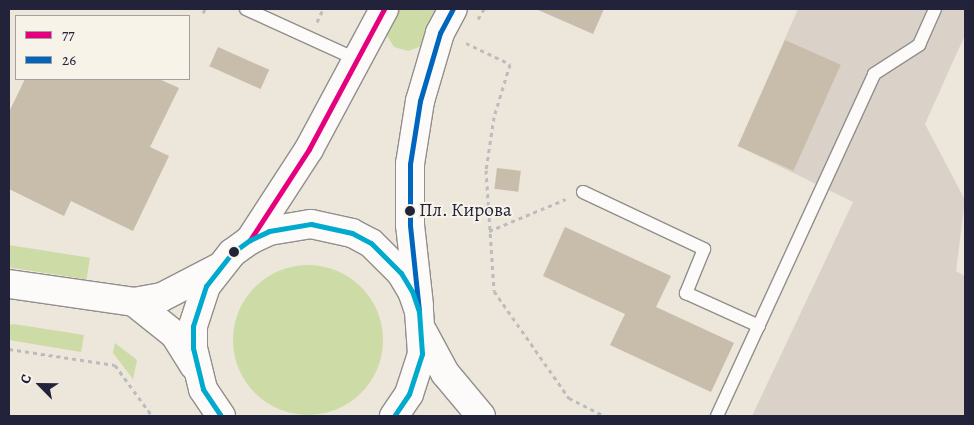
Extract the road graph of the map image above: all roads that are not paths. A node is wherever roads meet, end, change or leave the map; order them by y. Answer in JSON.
{"nodes":[{"id":1,"x":246,"y":9,"type":"edge"},
{"id":2,"x":384,"y":9,"type":"edge"},
{"id":3,"x":453,"y":9,"type":"edge"},
{"id":4,"x":935,"y":9,"type":"edge"},
{"id":5,"x":358,"y":60,"type":"junction"},
{"id":6,"x":583,"y":192,"type":"road end"},
{"id":7,"x":250,"y":240,"type":"junction"},
{"id":8,"x":218,"y":268,"type":"junction"},
{"id":9,"x":9,"y":284,"type":"edge"},
{"id":10,"x":134,"y":302,"type":"junction"},
{"id":11,"x":421,"y":322,"type":"junction"},
{"id":12,"x":759,"y":326,"type":"junction"},
{"id":13,"x":196,"y":369,"type":"junction"},
{"id":14,"x":221,"y":416,"type":"edge"},
{"id":15,"x":394,"y":416,"type":"edge"},
{"id":16,"x":481,"y":416,"type":"edge"},
{"id":17,"x":716,"y":416,"type":"edge"}],
"edges":[{"from":1,"to":5,"type":"lane"},
{"from":2,"to":5,"type":"main road"},
{"from":3,"to":11,"type":"main road"},
{"from":4,"to":12,"type":"lane"},
{"from":5,"to":7,"type":"main road"},
{"from":6,"to":12,"type":"lane"},
{"from":7,"to":8,"type":"main road"},
{"from":7,"to":11,"type":"main road"},
{"from":8,"to":10,"type":"main road"},
{"from":8,"to":13,"type":"main road"},
{"from":9,"to":10,"type":"main road"},
{"from":10,"to":13,"type":"main road"},
{"from":11,"to":15,"type":"main road"},
{"from":11,"to":16,"type":"main road"},
{"from":12,"to":17,"type":"lane"},
{"from":13,"to":14,"type":"main road"}]}
